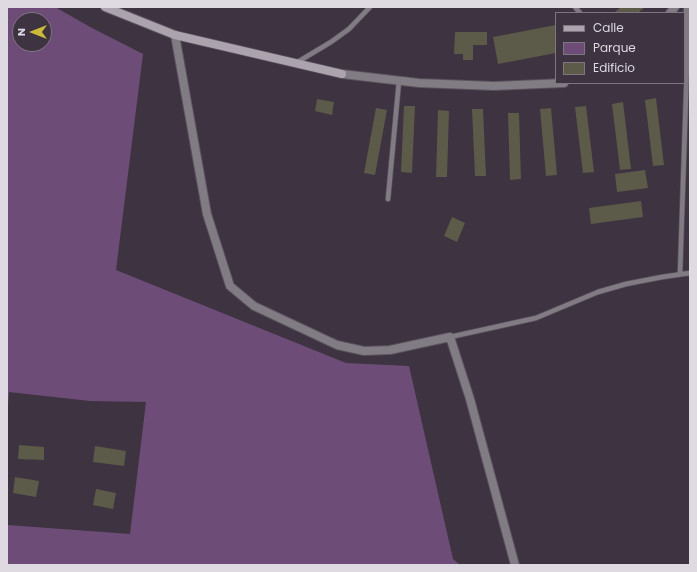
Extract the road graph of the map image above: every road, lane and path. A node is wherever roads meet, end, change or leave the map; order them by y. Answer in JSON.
{"nodes":[{"id":1,"x":105,"y":7,"type":"edge"},
{"id":2,"x":370,"y":7,"type":"edge"},
{"id":3,"x":688,"y":7,"type":"edge"},
{"id":4,"x":175,"y":35,"type":"junction"},
{"id":5,"x":296,"y":63,"type":"junction"},
{"id":6,"x":687,"y":65,"type":"edge"},
{"id":7,"x":399,"y":81,"type":"junction"},
{"id":8,"x":555,"y":83,"type":"edge"},
{"id":9,"x":388,"y":199,"type":"dead end"},
{"id":10,"x":690,"y":273,"type":"edge"},
{"id":11,"x":680,"y":274,"type":"junction"},
{"id":12,"x":450,"y":337,"type":"junction"},
{"id":13,"x":516,"y":565,"type":"edge"}],
"edges":[{"from":1,"to":4,"type":"street"},
{"from":2,"to":5,"type":"lane"},
{"from":3,"to":6,"type":"street"},
{"from":4,"to":5,"type":"street"},
{"from":4,"to":12,"type":"street"},
{"from":5,"to":7,"type":"street"},
{"from":6,"to":11,"type":"lane"},
{"from":7,"to":8,"type":"street"},
{"from":7,"to":9,"type":"lane"},
{"from":10,"to":11,"type":"lane"},
{"from":11,"to":12,"type":"lane"},
{"from":12,"to":13,"type":"street"}]}
